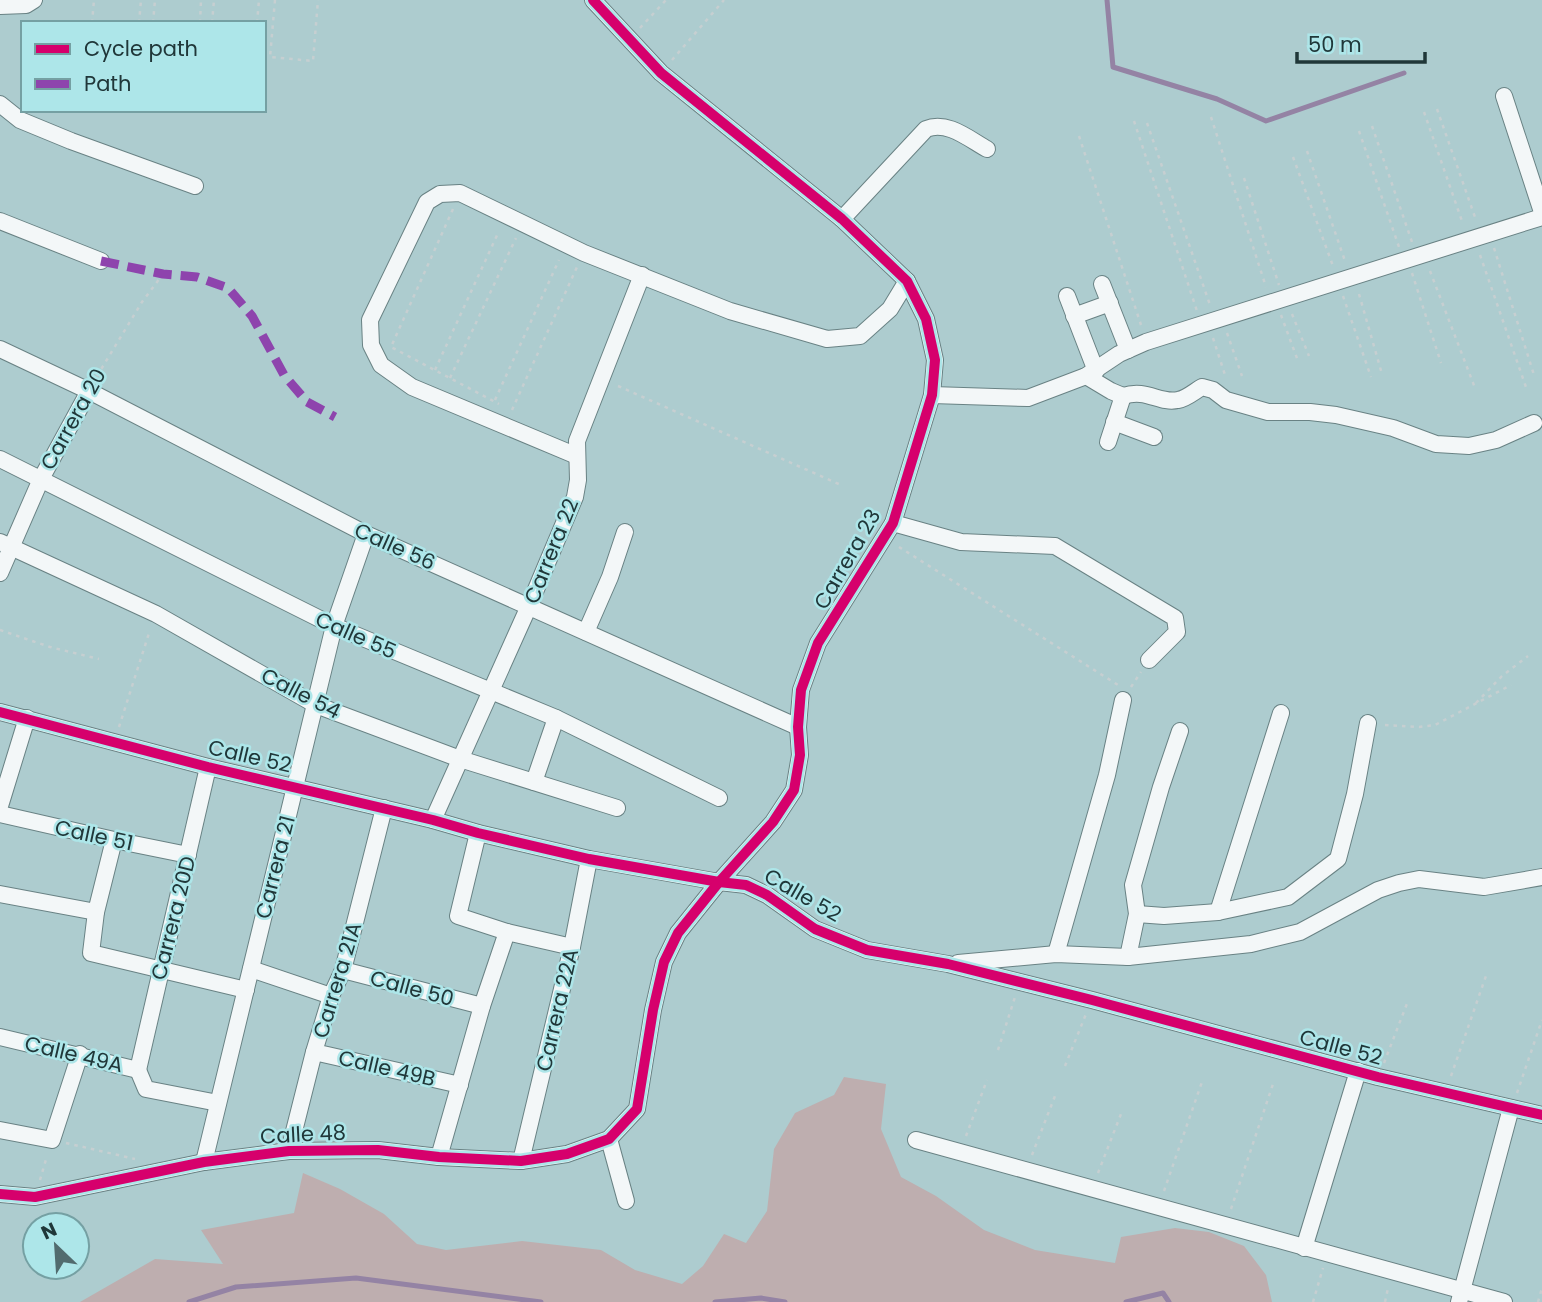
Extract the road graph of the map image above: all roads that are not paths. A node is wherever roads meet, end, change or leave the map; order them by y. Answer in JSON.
{"nodes":[{"id":1,"x":34,"y":0,"type":"edge"},
{"id":2,"x":593,"y":0,"type":"edge"},
{"id":3,"x":0,"y":5,"type":"edge"},
{"id":4,"x":1504,"y":96,"type":"dead end"},
{"id":5,"x":0,"y":104,"type":"edge"},
{"id":6,"x":987,"y":149,"type":"dead end"},
{"id":7,"x":195,"y":186,"type":"dead end"},
{"id":8,"x":1542,"y":215,"type":"edge"},
{"id":9,"x":842,"y":219,"type":"junction"},
{"id":10,"x":0,"y":221,"type":"edge"},
{"id":11,"x":101,"y":261,"type":"dead end"},
{"id":12,"x":642,"y":275,"type":"junction"},
{"id":13,"x":907,"y":281,"type":"junction"},
{"id":14,"x":1102,"y":284,"type":"dead end"},
{"id":15,"x":1067,"y":296,"type":"dead end"},
{"id":16,"x":1110,"y":303,"type":"junction"},
{"id":17,"x":1074,"y":316,"type":"junction"},
{"id":18,"x":0,"y":349,"type":"edge"},
{"id":19,"x":1128,"y":350,"type":"junction"},
{"id":20,"x":1091,"y":373,"type":"junction"},
{"id":21,"x":89,"y":391,"type":"junction"},
{"id":22,"x":932,"y":395,"type":"junction"},
{"id":23,"x":1124,"y":396,"type":"junction"},
{"id":24,"x":1114,"y":422,"type":"junction"},
{"id":25,"x":1534,"y":423,"type":"dead end"},
{"id":26,"x":1154,"y":438,"type":"dead end"},
{"id":27,"x":1108,"y":442,"type":"dead end"},
{"id":28,"x":577,"y":456,"type":"junction"},
{"id":29,"x":0,"y":459,"type":"edge"},
{"id":30,"x":41,"y":479,"type":"junction"},
{"id":31,"x":893,"y":523,"type":"junction"},
{"id":32,"x":625,"y":532,"type":"dead end"},
{"id":33,"x":366,"y":534,"type":"junction"},
{"id":34,"x":5,"y":545,"type":"edge"},
{"id":35,"x":0,"y":573,"type":"edge"},
{"id":36,"x":529,"y":606,"type":"junction"},
{"id":37,"x":334,"y":626,"type":"junction"},
{"id":38,"x":586,"y":632,"type":"junction"},
{"id":39,"x":1149,"y":660,"type":"road end"},
{"id":40,"x":490,"y":691,"type":"junction"},
{"id":41,"x":1123,"y":700,"type":"dead end"},
{"id":42,"x":316,"y":705,"type":"junction"},
{"id":43,"x":0,"y":712,"type":"edge"},
{"id":44,"x":1281,"y":713,"type":"dead end"},
{"id":45,"x":27,"y":718,"type":"junction"},
{"id":46,"x":556,"y":718,"type":"junction"},
{"id":47,"x":1368,"y":723,"type":"road end"},
{"id":48,"x":798,"y":727,"type":"junction"},
{"id":49,"x":1180,"y":731,"type":"dead end"},
{"id":50,"x":460,"y":759,"type":"junction"},
{"id":51,"x":208,"y":767,"type":"junction"},
{"id":52,"x":534,"y":782,"type":"junction"},
{"id":53,"x":295,"y":786,"type":"junction"},
{"id":54,"x":719,"y":798,"type":"dead end"},
{"id":55,"x":0,"y":806,"type":"edge"},
{"id":56,"x":384,"y":808,"type":"junction"},
{"id":57,"x":617,"y":808,"type":"dead end"},
{"id":58,"x":0,"y":814,"type":"edge"},
{"id":59,"x":433,"y":820,"type":"junction"},
{"id":60,"x":478,"y":833,"type":"junction"},
{"id":61,"x":114,"y":841,"type":"junction"},
{"id":62,"x":188,"y":855,"type":"junction"},
{"id":63,"x":589,"y":859,"type":"junction"},
{"id":64,"x":1542,"y":877,"type":"edge"},
{"id":65,"x":719,"y":882,"type":"junction"},
{"id":66,"x":0,"y":894,"type":"edge"},
{"id":67,"x":96,"y":912,"type":"junction"},
{"id":68,"x":1218,"y":912,"type":"junction"},
{"id":69,"x":1137,"y":914,"type":"junction"},
{"id":70,"x":507,"y":932,"type":"junction"},
{"id":71,"x":572,"y":947,"type":"junction"},
{"id":72,"x":1056,"y":954,"type":"junction"},
{"id":73,"x":1128,"y":957,"type":"junction"},
{"id":74,"x":948,"y":964,"type":"junction"},
{"id":75,"x":160,"y":969,"type":"junction"},
{"id":76,"x":251,"y":969,"type":"junction"},
{"id":77,"x":343,"y":970,"type":"junction"},
{"id":78,"x":246,"y":990,"type":"junction"},
{"id":79,"x":331,"y":996,"type":"junction"},
{"id":80,"x":482,"y":1006,"type":"junction"},
{"id":81,"x":1,"y":1038,"type":"edge"},
{"id":82,"x":314,"y":1052,"type":"junction"},
{"id":83,"x":80,"y":1054,"type":"junction"},
{"id":84,"x":138,"y":1070,"type":"junction"},
{"id":85,"x":1358,"y":1071,"type":"junction"},
{"id":86,"x":460,"y":1085,"type":"junction"},
{"id":87,"x":218,"y":1103,"type":"junction"},
{"id":88,"x":1511,"y":1108,"type":"junction"},
{"id":89,"x":1542,"y":1115,"type":"edge"},
{"id":90,"x":0,"y":1130,"type":"edge"},
{"id":91,"x":609,"y":1139,"type":"junction"},
{"id":92,"x":916,"y":1140,"type":"dead end"},
{"id":93,"x":289,"y":1152,"type":"junction"},
{"id":94,"x":439,"y":1157,"type":"junction"},
{"id":95,"x":521,"y":1161,"type":"junction"},
{"id":96,"x":204,"y":1162,"type":"junction"},
{"id":97,"x":0,"y":1194,"type":"edge"},
{"id":98,"x":626,"y":1201,"type":"dead end"},
{"id":99,"x":1304,"y":1248,"type":"junction"},
{"id":100,"x":1460,"y":1296,"type":"edge"},
{"id":101,"x":1504,"y":1302,"type":"edge"}],
"edges":[{"from":1,"to":3,"type":"street"},
{"from":2,"to":9,"type":"street","name":"Carrera 23"},
{"from":4,"to":8,"type":"street"},
{"from":5,"to":7,"type":"street"},
{"from":6,"to":9,"type":"street"},
{"from":8,"to":19,"type":"street"},
{"from":9,"to":13,"type":"street","name":"Carrera 23"},
{"from":10,"to":11,"type":"street"},
{"from":12,"to":13,"type":"street"},
{"from":12,"to":28,"type":"street","name":"Carrera 22"},
{"from":12,"to":28,"type":"street"},
{"from":13,"to":22,"type":"street","name":"Carrera 23"},
{"from":14,"to":16,"type":"street"},
{"from":15,"to":17,"type":"street"},
{"from":16,"to":17,"type":"street"},
{"from":16,"to":19,"type":"street"},
{"from":17,"to":20,"type":"street"},
{"from":18,"to":21,"type":"street","name":"Calle 56"},
{"from":19,"to":20,"type":"street"},
{"from":20,"to":22,"type":"street"},
{"from":20,"to":23,"type":"street"},
{"from":21,"to":30,"type":"street","name":"Carrera 20"},
{"from":21,"to":33,"type":"street","name":"Calle 56"},
{"from":22,"to":31,"type":"street","name":"Carrera 23"},
{"from":23,"to":24,"type":"street"},
{"from":23,"to":25,"type":"street"},
{"from":24,"to":26,"type":"street"},
{"from":24,"to":27,"type":"street"},
{"from":28,"to":36,"type":"street","name":"Carrera 22"},
{"from":29,"to":30,"type":"street","name":"Calle 55"},
{"from":30,"to":34,"type":"street","name":"Carrera 20"},
{"from":30,"to":37,"type":"street","name":"Calle 55"},
{"from":31,"to":39,"type":"street"},
{"from":31,"to":48,"type":"street","name":"Carrera 23"},
{"from":32,"to":38,"type":"street"},
{"from":33,"to":36,"type":"street","name":"Calle 56"},
{"from":33,"to":37,"type":"street","name":"Carrera 21"},
{"from":34,"to":35,"type":"street","name":"Carrera 20"},
{"from":34,"to":42,"type":"street","name":"Calle 54"},
{"from":36,"to":38,"type":"street","name":"Calle 56"},
{"from":36,"to":40,"type":"street","name":"Carrera 22"},
{"from":37,"to":40,"type":"street","name":"Calle 55"},
{"from":37,"to":42,"type":"street","name":"Carrera 21"},
{"from":38,"to":48,"type":"street","name":"Calle 56"},
{"from":40,"to":46,"type":"street","name":"Calle 55"},
{"from":40,"to":50,"type":"street","name":"Carrera 22"},
{"from":41,"to":72,"type":"street"},
{"from":42,"to":50,"type":"street","name":"Calle 54"},
{"from":42,"to":53,"type":"street","name":"Carrera 21"},
{"from":43,"to":45,"type":"street","name":"Calle 52"},
{"from":44,"to":68,"type":"street"},
{"from":45,"to":51,"type":"street","name":"Calle 52"},
{"from":45,"to":55,"type":"street"},
{"from":46,"to":52,"type":"street"},
{"from":46,"to":54,"type":"street","name":"Calle 55"},
{"from":47,"to":68,"type":"street"},
{"from":48,"to":65,"type":"street","name":"Carrera 23"},
{"from":49,"to":69,"type":"street"},
{"from":50,"to":52,"type":"street","name":"Calle 54"},
{"from":50,"to":59,"type":"street","name":"Carrera 22"},
{"from":51,"to":53,"type":"street","name":"Calle 52"},
{"from":51,"to":62,"type":"street","name":"Carrera 20D"},
{"from":52,"to":57,"type":"street","name":"Calle 54"},
{"from":53,"to":56,"type":"street","name":"Calle 52"},
{"from":53,"to":76,"type":"street","name":"Carrera 21"},
{"from":56,"to":59,"type":"street","name":"Calle 52"},
{"from":56,"to":77,"type":"street","name":"Carrera 21A"},
{"from":58,"to":61,"type":"street","name":"Calle 51"},
{"from":59,"to":60,"type":"street","name":"Calle 52"},
{"from":60,"to":63,"type":"street","name":"Calle 52"},
{"from":60,"to":70,"type":"street"},
{"from":61,"to":62,"type":"street","name":"Calle 51"},
{"from":61,"to":67,"type":"street"},
{"from":62,"to":75,"type":"street","name":"Carrera 20D"},
{"from":63,"to":65,"type":"street","name":"Calle 52"},
{"from":63,"to":71,"type":"street","name":"Carrera 22A"},
{"from":64,"to":73,"type":"street"},
{"from":65,"to":74,"type":"street","name":"Calle 52"},
{"from":65,"to":91,"type":"street","name":"Carrera 23"},
{"from":66,"to":67,"type":"street"},
{"from":67,"to":75,"type":"street"},
{"from":68,"to":69,"type":"street"},
{"from":69,"to":73,"type":"street"},
{"from":70,"to":71,"type":"street"},
{"from":70,"to":80,"type":"street"},
{"from":71,"to":95,"type":"street","name":"Carrera 22A"},
{"from":72,"to":73,"type":"street"},
{"from":72,"to":74,"type":"street"},
{"from":74,"to":85,"type":"street","name":"Calle 52"},
{"from":75,"to":78,"type":"street"},
{"from":75,"to":84,"type":"street","name":"Carrera 20D"},
{"from":76,"to":78,"type":"street","name":"Carrera 21"},
{"from":76,"to":79,"type":"street"},
{"from":77,"to":79,"type":"street","name":"Carrera 21A"},
{"from":77,"to":80,"type":"street","name":"Calle 50"},
{"from":78,"to":87,"type":"street","name":"Carrera 21"},
{"from":79,"to":82,"type":"street","name":"Carrera 21A"},
{"from":80,"to":86,"type":"street"},
{"from":81,"to":83,"type":"street","name":"Calle 49A"},
{"from":82,"to":86,"type":"street","name":"Calle 49B"},
{"from":82,"to":93,"type":"street","name":"Carrera 21A"},
{"from":83,"to":84,"type":"street","name":"Calle 49A"},
{"from":83,"to":90,"type":"street"},
{"from":84,"to":87,"type":"street","name":"Calle 49A"},
{"from":85,"to":88,"type":"street","name":"Calle 52"},
{"from":85,"to":99,"type":"street"},
{"from":86,"to":94,"type":"street"},
{"from":87,"to":96,"type":"street","name":"Carrera 21"},
{"from":88,"to":89,"type":"street","name":"Calle 52"},
{"from":88,"to":100,"type":"street"},
{"from":91,"to":95,"type":"street","name":"Calle 48"},
{"from":91,"to":98,"type":"street"},
{"from":92,"to":99,"type":"street"},
{"from":93,"to":94,"type":"street","name":"Calle 48"},
{"from":93,"to":96,"type":"street","name":"Calle 48"},
{"from":94,"to":95,"type":"street","name":"Calle 48"},
{"from":96,"to":97,"type":"street","name":"Calle 48"},
{"from":99,"to":100,"type":"street"},
{"from":100,"to":101,"type":"street"}]}
